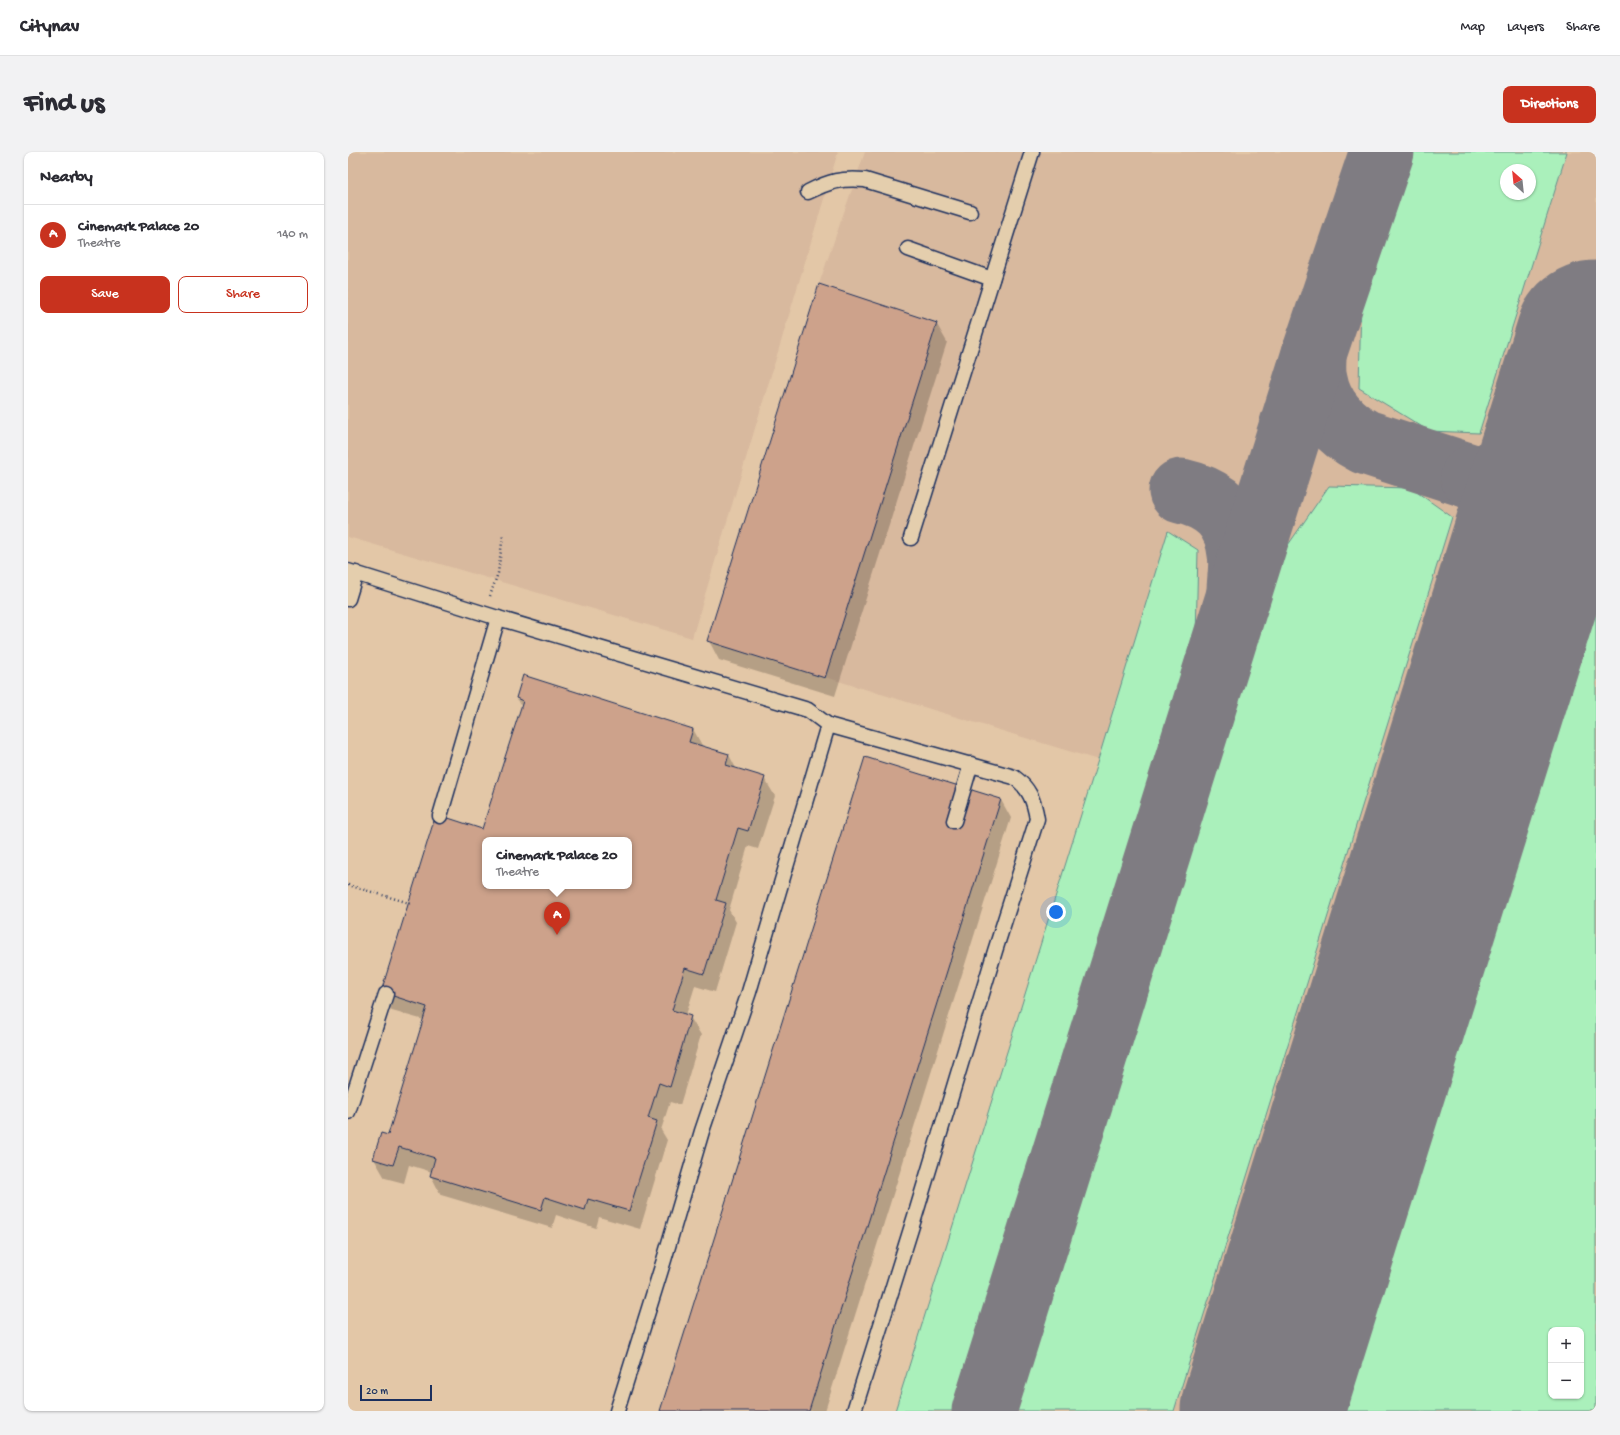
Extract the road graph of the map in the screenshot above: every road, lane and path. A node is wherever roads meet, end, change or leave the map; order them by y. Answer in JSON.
{"nodes":[{"id":1,"x":1032,"y":152,"type":"edge"},
{"id":2,"x":808,"y":192,"type":"dead end"},
{"id":3,"x":970,"y":212,"type":"dead end"},
{"id":4,"x":908,"y":249,"type":"dead end"},
{"id":5,"x":992,"y":279,"type":"junction"},
{"id":6,"x":503,"y":535,"type":"dead end"},
{"id":7,"x":911,"y":538,"type":"dead end"},
{"id":8,"x":352,"y":572,"type":"edge"},
{"id":9,"x":348,"y":599,"type":"edge"},
{"id":10,"x":483,"y":613,"type":"junction"},
{"id":11,"x":498,"y":618,"type":"junction"},
{"id":12,"x":828,"y":725,"type":"junction"},
{"id":13,"x":971,"y":764,"type":"junction"},
{"id":14,"x":440,"y":816,"type":"dead end"},
{"id":15,"x":954,"y":821,"type":"dead end"},
{"id":16,"x":348,"y":885,"type":"edge"},
{"id":17,"x":413,"y":904,"type":"dead end"},
{"id":18,"x":386,"y":994,"type":"dead end"},
{"id":19,"x":348,"y":1112,"type":"edge"},
{"id":20,"x":617,"y":1411,"type":"edge"},
{"id":21,"x":854,"y":1411,"type":"edge"}],
"edges":[{"from":1,"to":5,"type":"lane"},
{"from":2,"to":3,"type":"lane"},
{"from":4,"to":5,"type":"lane"},
{"from":5,"to":7,"type":"lane"},
{"from":6,"to":10,"type":"path"},
{"from":8,"to":9,"type":"lane"},
{"from":8,"to":10,"type":"lane"},
{"from":10,"to":11,"type":"lane"},
{"from":11,"to":12,"type":"lane"},
{"from":11,"to":14,"type":"lane"},
{"from":12,"to":13,"type":"lane"},
{"from":12,"to":20,"type":"lane"},
{"from":13,"to":15,"type":"lane"},
{"from":13,"to":21,"type":"lane"},
{"from":16,"to":17,"type":"path"},
{"from":18,"to":19,"type":"lane"}]}
